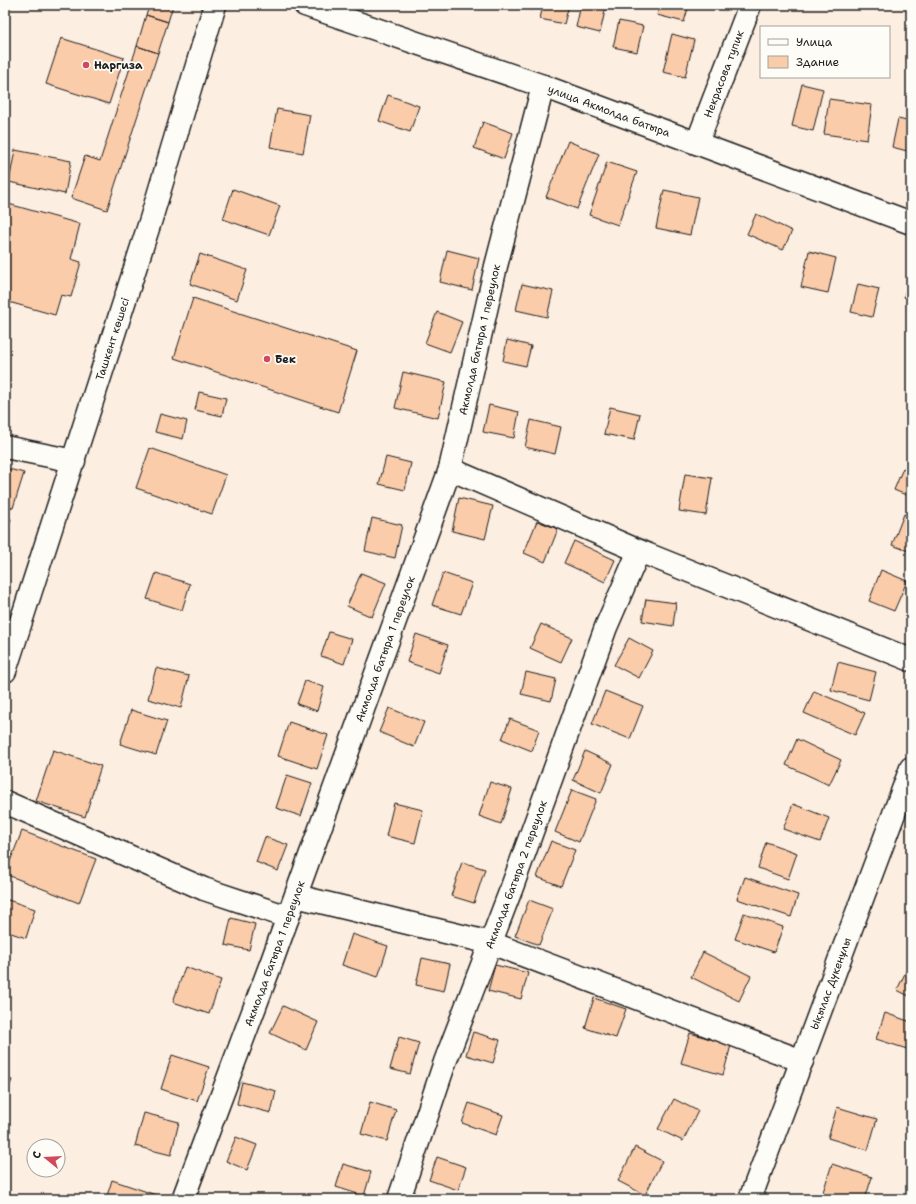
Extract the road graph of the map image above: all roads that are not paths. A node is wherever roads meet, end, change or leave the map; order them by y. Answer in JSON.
{"nodes":[{"id":1,"x":215,"y":5,"type":"edge"},
{"id":2,"x":305,"y":5,"type":"edge"},
{"id":3,"x":750,"y":5,"type":"edge"},
{"id":4,"x":543,"y":86,"type":"junction"},
{"id":5,"x":697,"y":143,"type":"junction"},
{"id":6,"x":911,"y":223,"type":"edge"},
{"id":7,"x":5,"y":448,"type":"edge"},
{"id":8,"x":74,"y":461,"type":"junction"},
{"id":9,"x":450,"y":470,"type":"junction"},
{"id":10,"x":638,"y":551,"type":"junction"},
{"id":11,"x":911,"y":660,"type":"edge"},
{"id":12,"x":5,"y":671,"type":"edge"},
{"id":13,"x":911,"y":768,"type":"edge"},
{"id":14,"x":5,"y":802,"type":"edge"},
{"id":15,"x":296,"y":896,"type":"junction"},
{"id":16,"x":288,"y":917,"type":"junction"},
{"id":17,"x":491,"y":943,"type":"junction"},
{"id":18,"x":802,"y":1062,"type":"junction"},
{"id":19,"x":183,"y":1199,"type":"edge"},
{"id":20,"x":399,"y":1199,"type":"edge"},
{"id":21,"x":750,"y":1199,"type":"edge"}],
"edges":[{"from":1,"to":8,"type":"street","name":"Ташкент көшесі"},
{"from":2,"to":4,"type":"street","name":"улица Акмолда батыра"},
{"from":3,"to":5,"type":"street","name":"Некрасова тупик"},
{"from":4,"to":5,"type":"street","name":"улица Акмолда батыра"},
{"from":4,"to":9,"type":"street","name":"Акмолда батыра 1 переулок"},
{"from":5,"to":6,"type":"street","name":"улица Акмолда батыра"},
{"from":7,"to":8,"type":"street"},
{"from":8,"to":12,"type":"street","name":"Ташкент көшесі"},
{"from":9,"to":10,"type":"street"},
{"from":9,"to":15,"type":"street","name":"Акмолда батыра 1 переулок"},
{"from":10,"to":11,"type":"street"},
{"from":10,"to":17,"type":"street","name":"Акмолда батыра 2 переулок"},
{"from":13,"to":18,"type":"street","name":"Ықылас Дүкенұлы"},
{"from":14,"to":16,"type":"street"},
{"from":15,"to":16,"type":"street","name":"Акмолда батыра 1 переулок"},
{"from":15,"to":17,"type":"street"},
{"from":16,"to":19,"type":"street","name":"Акмолда батыра 1 переулок"},
{"from":17,"to":18,"type":"street"},
{"from":17,"to":20,"type":"street","name":"Акмолда батыра 2 переулок"},
{"from":18,"to":21,"type":"street","name":"Ықылас Дүкенұлы"}]}
